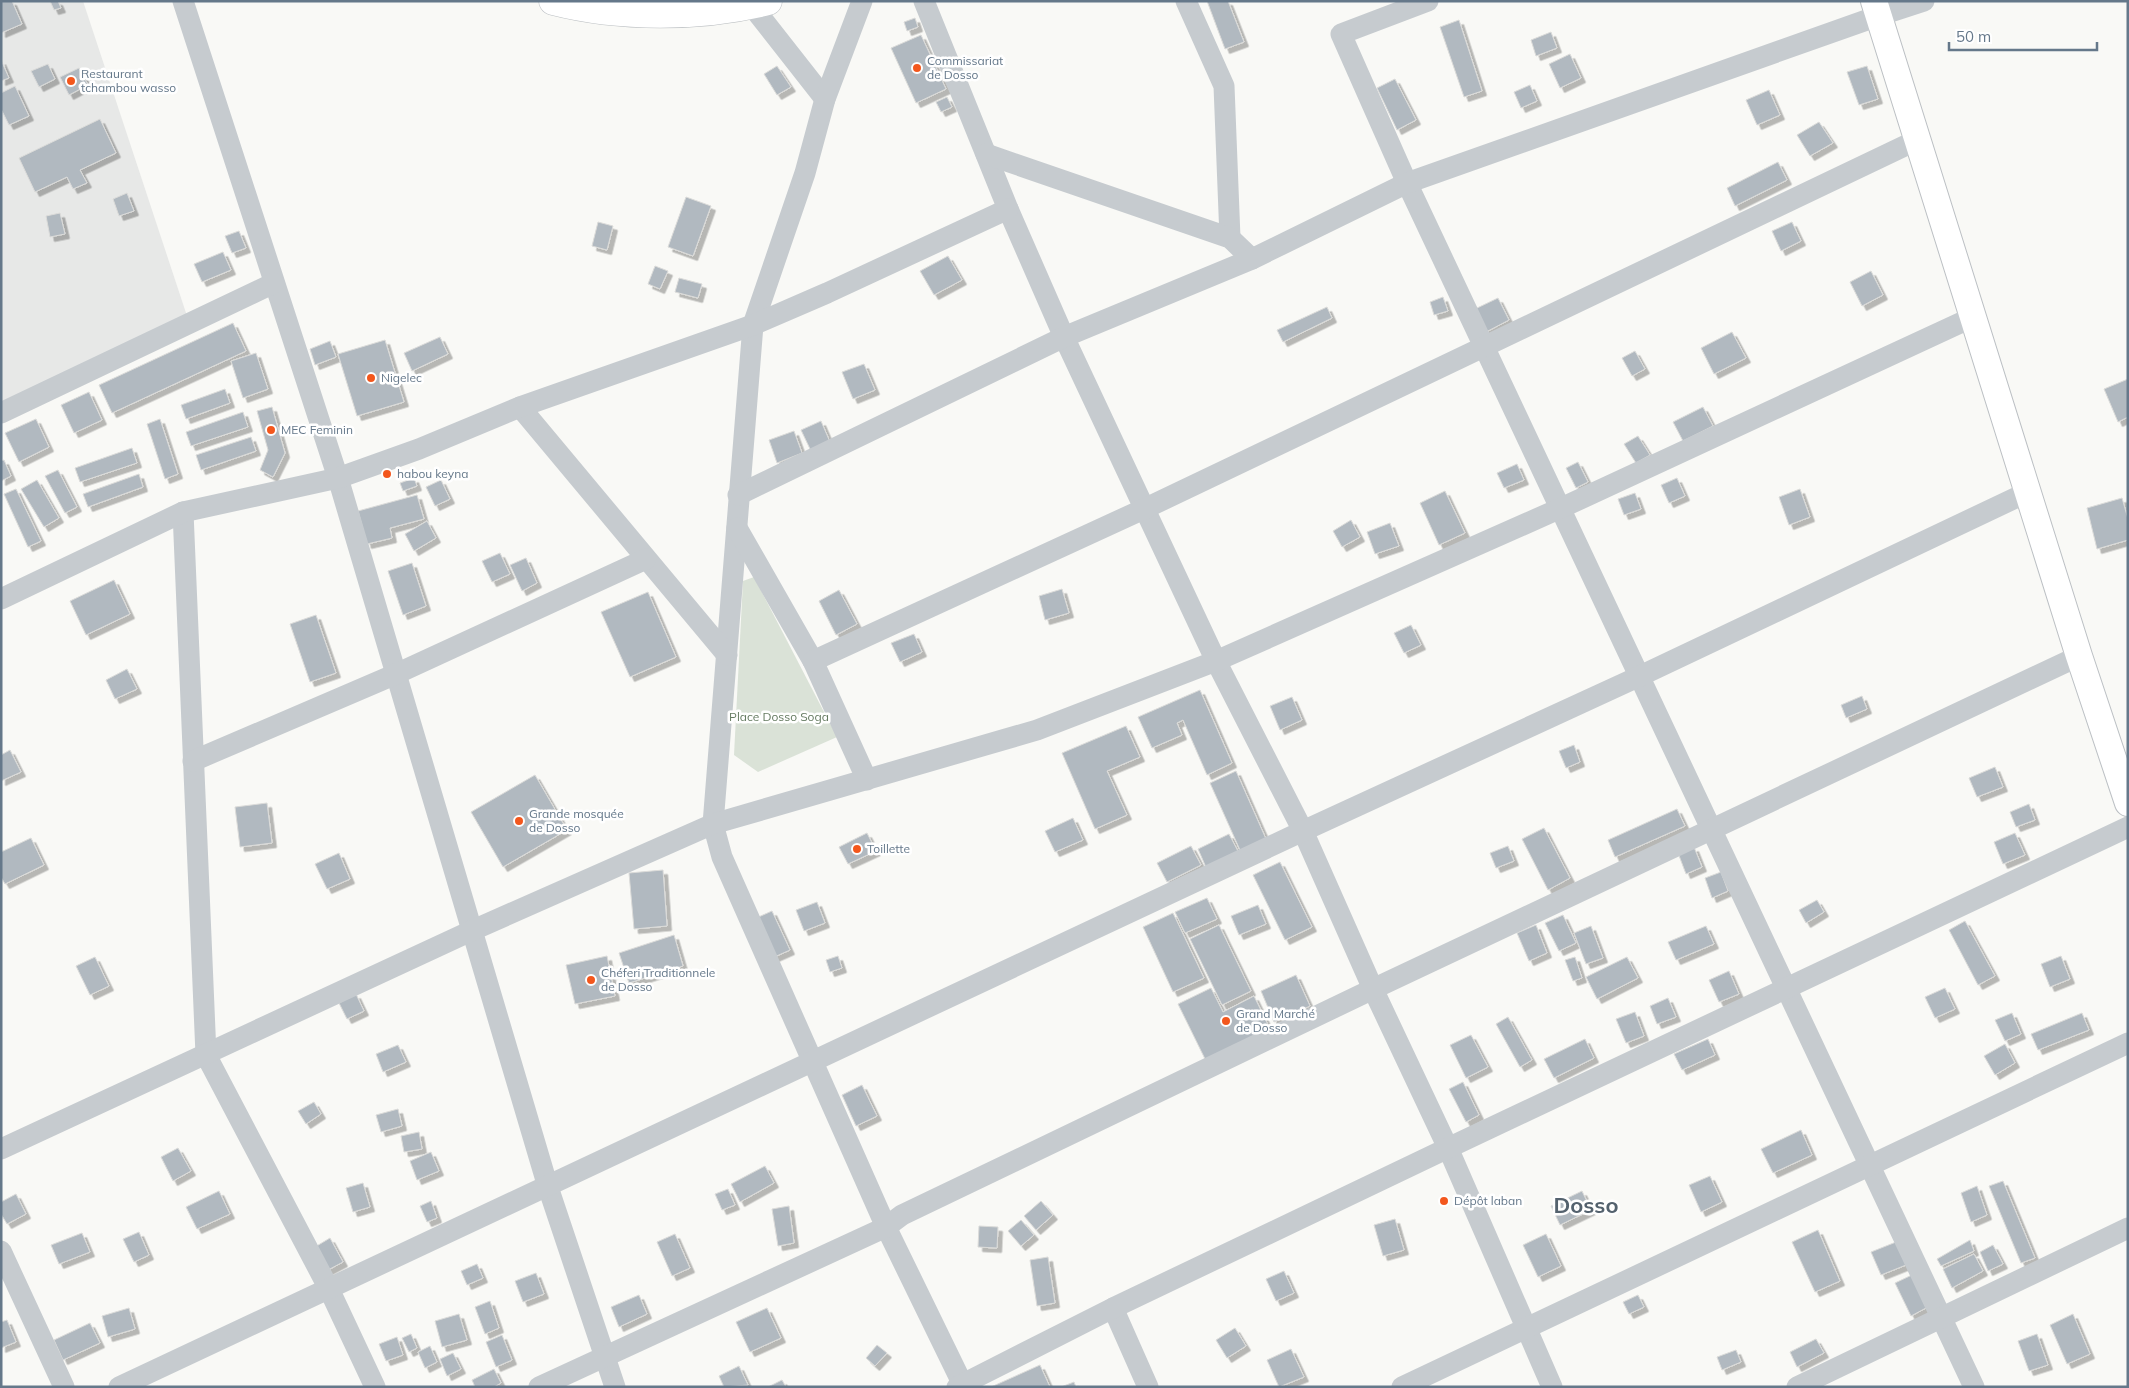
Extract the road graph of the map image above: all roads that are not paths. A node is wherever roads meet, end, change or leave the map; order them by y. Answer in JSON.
{"nodes":[{"id":1,"x":183,"y":1,"type":"edge"},
{"id":2,"x":553,"y":1,"type":"edge"},
{"id":3,"x":862,"y":1,"type":"edge"},
{"id":4,"x":924,"y":1,"type":"edge"},
{"id":5,"x":1186,"y":1,"type":"edge"},
{"id":6,"x":1428,"y":1,"type":"edge"},
{"id":7,"x":1924,"y":1,"type":"edge"},
{"id":8,"x":755,"y":3,"type":"edge"},
{"id":9,"x":1876,"y":9,"type":"edge"},
{"id":10,"x":825,"y":99,"type":"junction"},
{"id":11,"x":1917,"y":140,"type":"junction"},
{"id":12,"x":986,"y":154,"type":"junction"},
{"id":13,"x":1407,"y":183,"type":"junction"},
{"id":14,"x":1008,"y":209,"type":"junction"},
{"id":15,"x":1230,"y":238,"type":"junction"},
{"id":16,"x":1252,"y":259,"type":"junction"},
{"id":17,"x":274,"y":282,"type":"junction"},
{"id":18,"x":1973,"y":317,"type":"junction"},
{"id":19,"x":753,"y":325,"type":"junction"},
{"id":20,"x":1064,"y":338,"type":"junction"},
{"id":21,"x":1484,"y":347,"type":"junction"},
{"id":22,"x":520,"y":407,"type":"junction"},
{"id":23,"x":1,"y":413,"type":"edge"},
{"id":24,"x":338,"y":478,"type":"junction"},
{"id":25,"x":2028,"y":492,"type":"junction"},
{"id":26,"x":738,"y":495,"type":"junction"},
{"id":27,"x":1146,"y":508,"type":"junction"},
{"id":28,"x":1561,"y":508,"type":"junction"},
{"id":29,"x":183,"y":512,"type":"junction"},
{"id":30,"x":737,"y":528,"type":"junction"},
{"id":31,"x":646,"y":559,"type":"junction"},
{"id":32,"x":1,"y":599,"type":"edge"},
{"id":33,"x":727,"y":655,"type":"junction"},
{"id":34,"x":2079,"y":656,"type":"junction"},
{"id":35,"x":813,"y":661,"type":"junction"},
{"id":36,"x":1216,"y":661,"type":"junction"},
{"id":37,"x":396,"y":674,"type":"junction"},
{"id":38,"x":1640,"y":676,"type":"junction"},
{"id":39,"x":193,"y":761,"type":"junction"},
{"id":40,"x":867,"y":780,"type":"junction"},
{"id":41,"x":2128,"y":803,"type":"edge"},
{"id":42,"x":713,"y":824,"type":"junction"},
{"id":43,"x":2128,"y":827,"type":"edge"},
{"id":44,"x":1712,"y":830,"type":"junction"},
{"id":45,"x":1303,"y":832,"type":"junction"},
{"id":46,"x":471,"y":931,"type":"junction"},
{"id":47,"x":1787,"y":988,"type":"junction"},
{"id":48,"x":1373,"y":989,"type":"junction"},
{"id":49,"x":2128,"y":1043,"type":"edge"},
{"id":50,"x":206,"y":1055,"type":"junction"},
{"id":51,"x":813,"y":1062,"type":"junction"},
{"id":52,"x":1448,"y":1148,"type":"junction"},
{"id":53,"x":1,"y":1149,"type":"edge"},
{"id":54,"x":1870,"y":1165,"type":"junction"},
{"id":55,"x":548,"y":1187,"type":"junction"},
{"id":56,"x":886,"y":1227,"type":"junction"},
{"id":57,"x":2128,"y":1228,"type":"edge"},
{"id":58,"x":1,"y":1250,"type":"edge"},
{"id":59,"x":328,"y":1289,"type":"junction"},
{"id":60,"x":1113,"y":1308,"type":"junction"},
{"id":61,"x":1941,"y":1317,"type":"junction"},
{"id":62,"x":1525,"y":1327,"type":"junction"},
{"id":63,"x":605,"y":1356,"type":"junction"},
{"id":64,"x":961,"y":1386,"type":"edge"},
{"id":65,"x":64,"y":1387,"type":"edge"},
{"id":66,"x":119,"y":1387,"type":"edge"},
{"id":67,"x":375,"y":1387,"type":"edge"},
{"id":68,"x":539,"y":1387,"type":"edge"},
{"id":69,"x":615,"y":1387,"type":"edge"},
{"id":70,"x":1148,"y":1387,"type":"edge"},
{"id":71,"x":1402,"y":1387,"type":"edge"},
{"id":72,"x":1552,"y":1387,"type":"edge"},
{"id":73,"x":1797,"y":1387,"type":"edge"},
{"id":74,"x":1974,"y":1387,"type":"edge"}],
"edges":[{"from":1,"to":17,"type":"street"},
{"from":2,"to":8,"type":"highway"},
{"from":3,"to":10,"type":"street"},
{"from":4,"to":12,"type":"street"},
{"from":5,"to":15,"type":"street"},
{"from":6,"to":13,"type":"street"},
{"from":7,"to":9,"type":"street"},
{"from":8,"to":10,"type":"street"},
{"from":9,"to":11,"type":"main road"},
{"from":9,"to":13,"type":"street"},
{"from":10,"to":19,"type":"street"},
{"from":11,"to":18,"type":"main road"},
{"from":11,"to":21,"type":"street"},
{"from":12,"to":14,"type":"street"},
{"from":12,"to":15,"type":"street"},
{"from":13,"to":16,"type":"street"},
{"from":13,"to":21,"type":"street"},
{"from":14,"to":19,"type":"street"},
{"from":14,"to":20,"type":"street"},
{"from":15,"to":16,"type":"street"},
{"from":16,"to":20,"type":"street"},
{"from":17,"to":23,"type":"street"},
{"from":17,"to":24,"type":"street"},
{"from":18,"to":25,"type":"main road"},
{"from":18,"to":28,"type":"street"},
{"from":19,"to":22,"type":"street"},
{"from":19,"to":26,"type":"street"},
{"from":20,"to":26,"type":"street"},
{"from":20,"to":27,"type":"street"},
{"from":21,"to":27,"type":"street"},
{"from":21,"to":28,"type":"street"},
{"from":22,"to":24,"type":"street"},
{"from":22,"to":31,"type":"street"},
{"from":24,"to":29,"type":"street"},
{"from":24,"to":37,"type":"street"},
{"from":25,"to":34,"type":"main road"},
{"from":25,"to":38,"type":"street"},
{"from":26,"to":30,"type":"street"},
{"from":27,"to":35,"type":"street"},
{"from":27,"to":36,"type":"street"},
{"from":28,"to":36,"type":"street"},
{"from":28,"to":38,"type":"street"},
{"from":29,"to":32,"type":"street"},
{"from":29,"to":39,"type":"street"},
{"from":30,"to":33,"type":"street"},
{"from":30,"to":35,"type":"street"},
{"from":31,"to":33,"type":"street"},
{"from":31,"to":37,"type":"street"},
{"from":33,"to":42,"type":"street"},
{"from":34,"to":41,"type":"main road"},
{"from":34,"to":44,"type":"street"},
{"from":35,"to":40,"type":"street"},
{"from":36,"to":40,"type":"street"},
{"from":36,"to":45,"type":"street"},
{"from":37,"to":39,"type":"street"},
{"from":37,"to":46,"type":"street"},
{"from":38,"to":44,"type":"street"},
{"from":38,"to":45,"type":"street"},
{"from":39,"to":50,"type":"street"},
{"from":40,"to":42,"type":"street"},
{"from":42,"to":46,"type":"street"},
{"from":42,"to":51,"type":"street"},
{"from":43,"to":47,"type":"street"},
{"from":44,"to":47,"type":"street"},
{"from":44,"to":48,"type":"street"},
{"from":45,"to":48,"type":"street"},
{"from":45,"to":51,"type":"street"},
{"from":46,"to":50,"type":"street"},
{"from":46,"to":55,"type":"street"},
{"from":47,"to":52,"type":"street"},
{"from":47,"to":54,"type":"street"},
{"from":48,"to":52,"type":"street"},
{"from":48,"to":56,"type":"street"},
{"from":49,"to":54,"type":"street"},
{"from":50,"to":53,"type":"street"},
{"from":50,"to":59,"type":"street"},
{"from":51,"to":55,"type":"street"},
{"from":51,"to":56,"type":"street"},
{"from":52,"to":60,"type":"street"},
{"from":52,"to":62,"type":"street"},
{"from":54,"to":61,"type":"street"},
{"from":54,"to":62,"type":"street"},
{"from":55,"to":59,"type":"street"},
{"from":55,"to":63,"type":"street"},
{"from":56,"to":63,"type":"street"},
{"from":56,"to":64,"type":"street"},
{"from":57,"to":61,"type":"street"},
{"from":58,"to":65,"type":"street"},
{"from":59,"to":66,"type":"street"},
{"from":59,"to":67,"type":"street"},
{"from":60,"to":64,"type":"street"},
{"from":60,"to":70,"type":"street"},
{"from":61,"to":73,"type":"street"},
{"from":61,"to":74,"type":"street"},
{"from":62,"to":71,"type":"street"},
{"from":62,"to":72,"type":"street"},
{"from":63,"to":68,"type":"street"},
{"from":63,"to":69,"type":"street"}]}
